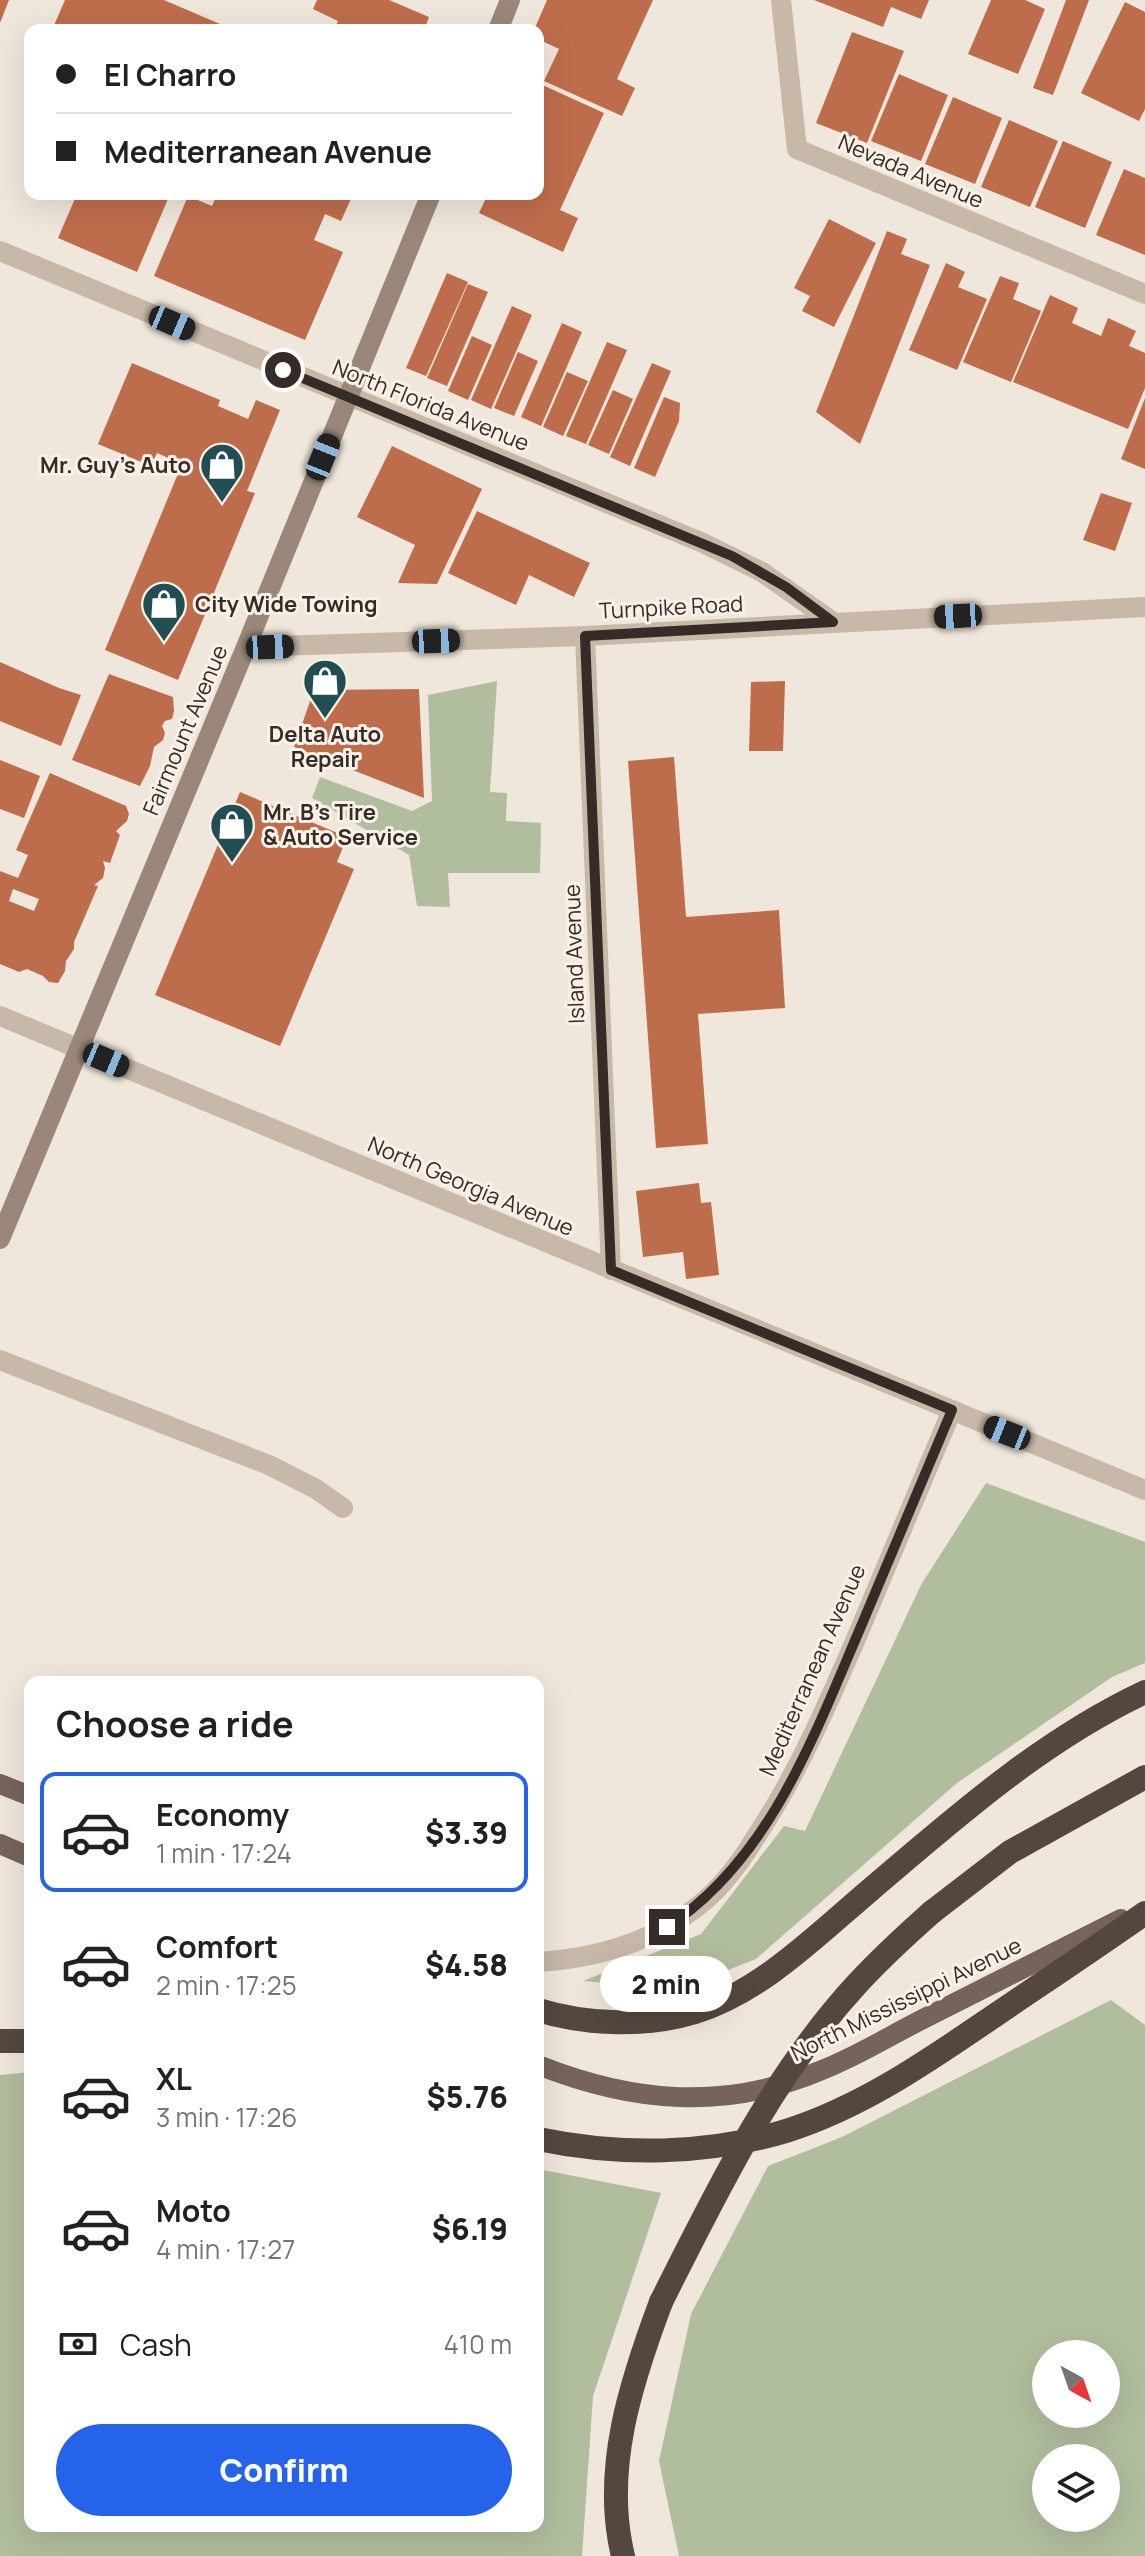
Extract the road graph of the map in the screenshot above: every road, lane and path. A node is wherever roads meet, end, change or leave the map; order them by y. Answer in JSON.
{"nodes":[{"id":1,"x":510,"y":0,"type":"edge"},
{"id":2,"x":781,"y":0,"type":"edge"},
{"id":3,"x":500,"y":24,"type":"edge"},
{"id":4,"x":429,"y":200,"type":"edge"},
{"id":5,"x":0,"y":251,"type":"edge"},
{"id":6,"x":1145,"y":294,"type":"edge"},
{"id":7,"x":348,"y":397,"type":"junction"},
{"id":8,"x":1145,"y":607,"type":"edge"},
{"id":9,"x":833,"y":622,"type":"junction"},
{"id":10,"x":585,"y":636,"type":"junction"},
{"id":11,"x":246,"y":647,"type":"junction"},
{"id":12,"x":0,"y":1016,"type":"edge"},
{"id":13,"x":77,"y":1049,"type":"junction"},
{"id":14,"x":0,"y":1239,"type":"edge"},
{"id":15,"x":611,"y":1270,"type":"junction"},
{"id":16,"x":0,"y":1360,"type":"edge"},
{"id":17,"x":952,"y":1410,"type":"junction"},
{"id":18,"x":1145,"y":1490,"type":"edge"},
{"id":19,"x":343,"y":1508,"type":"dead end"},
{"id":20,"x":1145,"y":1692,"type":"edge"},
{"id":21,"x":1145,"y":1777,"type":"edge"},
{"id":22,"x":0,"y":1784,"type":"edge"},
{"id":23,"x":24,"y":1794,"type":"edge"},
{"id":24,"x":0,"y":1844,"type":"edge"},
{"id":25,"x":24,"y":1854,"type":"edge"},
{"id":26,"x":1145,"y":1911,"type":"edge"},
{"id":27,"x":544,"y":1961,"type":"edge"},
{"id":28,"x":544,"y":2011,"type":"edge"},
{"id":29,"x":0,"y":2041,"type":"edge"},
{"id":30,"x":24,"y":2041,"type":"edge"},
{"id":31,"x":544,"y":2067,"type":"edge"},
{"id":32,"x":544,"y":2140,"type":"edge"},
{"id":33,"x":623,"y":2556,"type":"edge"}],
"edges":[{"from":1,"to":3,"type":"street"},
{"from":2,"to":6,"type":"street","name":"Nevada Avenue"},
{"from":4,"to":7,"type":"street","name":"Fairmount Avenue"},
{"from":5,"to":7,"type":"street","name":"North Florida Avenue"},
{"from":7,"to":9,"type":"street","name":"North Florida Avenue"},
{"from":7,"to":11,"type":"street","name":"Fairmount Avenue"},
{"from":8,"to":9,"type":"street","name":"Turnpike Road"},
{"from":9,"to":10,"type":"street","name":"Turnpike Road"},
{"from":10,"to":11,"type":"street","name":"Turnpike Road"},
{"from":10,"to":15,"type":"street","name":"Island Avenue"},
{"from":11,"to":13,"type":"street","name":"Fairmount Avenue"},
{"from":12,"to":13,"type":"street","name":"North Georgia Avenue"},
{"from":13,"to":14,"type":"street","name":"Fairmount Avenue"},
{"from":13,"to":15,"type":"street","name":"North Georgia Avenue"},
{"from":15,"to":17,"type":"street","name":"North Georgia Avenue"},
{"from":16,"to":19,"type":"street"},
{"from":17,"to":18,"type":"street","name":"North Georgia Avenue"},
{"from":17,"to":27,"type":"street","name":"Mediterranean Avenue"},
{"from":20,"to":28,"type":"highway"},
{"from":21,"to":33,"type":"highway","bridge":true},
{"from":22,"to":23,"type":"main road"},
{"from":24,"to":25,"type":"main road"},
{"from":26,"to":31,"type":"main road","name":"North Mississippi Avenue"},
{"from":26,"to":32,"type":"highway"},
{"from":29,"to":30,"type":"highway"}]}
